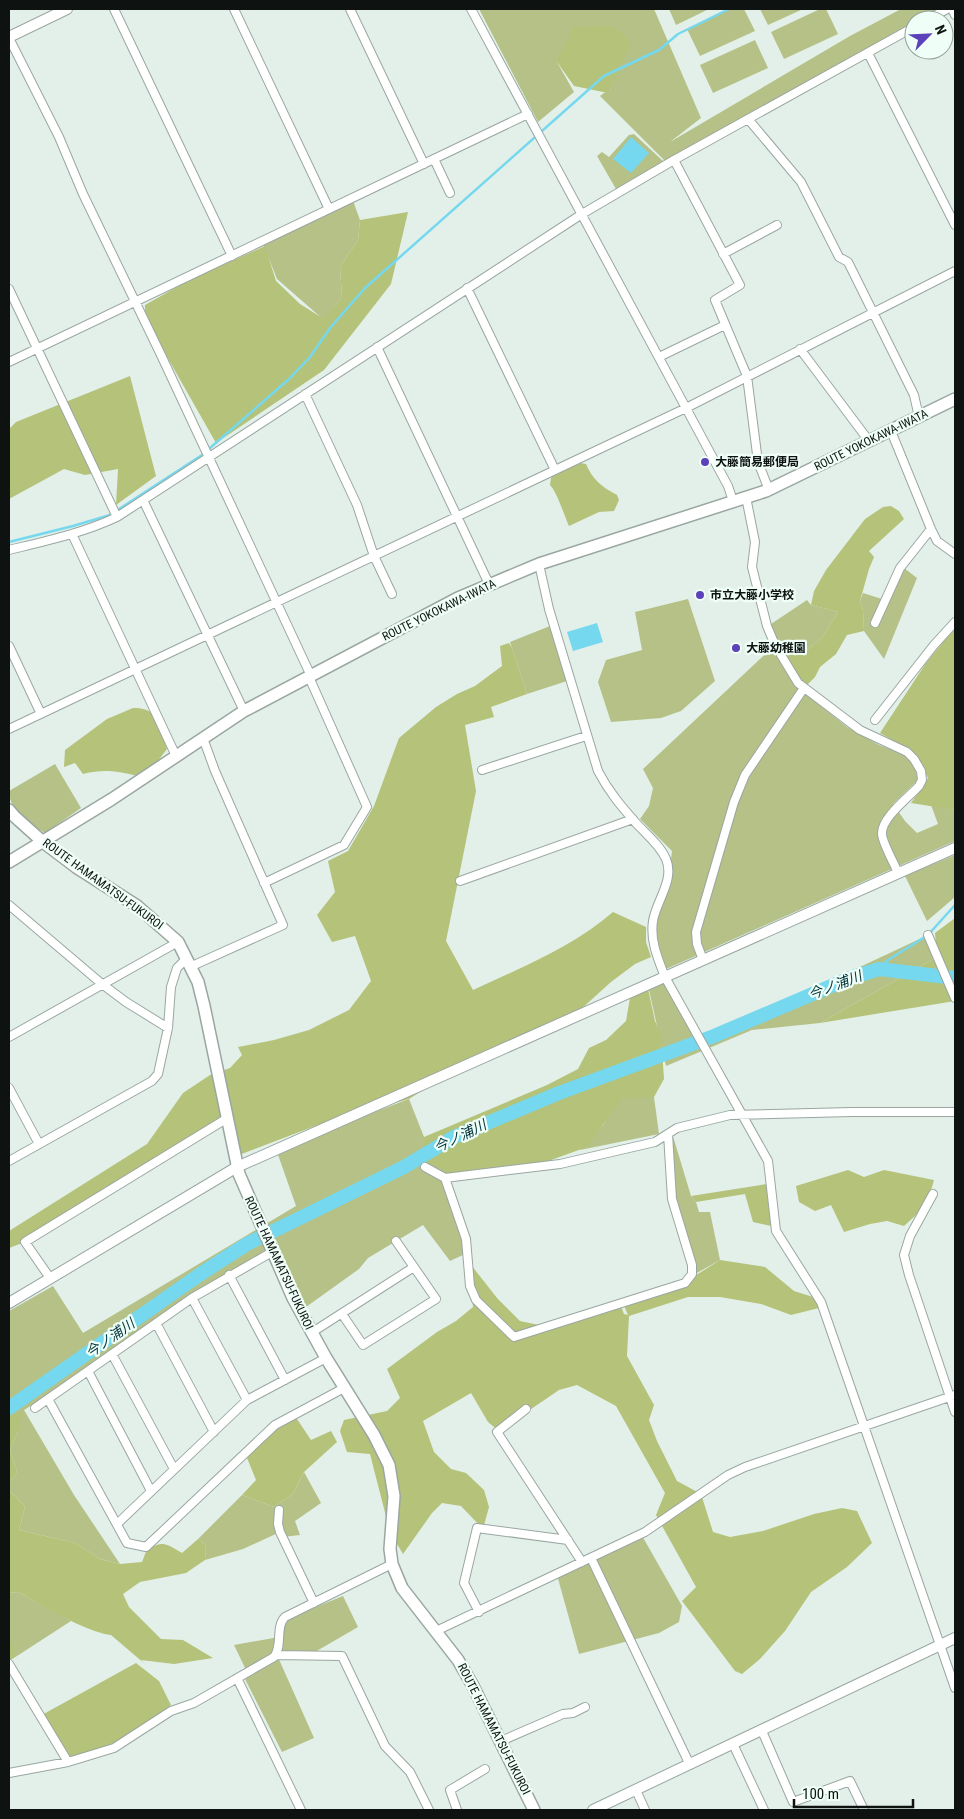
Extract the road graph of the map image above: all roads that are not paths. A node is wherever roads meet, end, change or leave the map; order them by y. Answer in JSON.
{"nodes":[{"id":1,"x":68,"y":9,"type":"edge"},
{"id":2,"x":114,"y":9,"type":"edge"},
{"id":3,"x":234,"y":9,"type":"edge"},
{"id":4,"x":350,"y":9,"type":"edge"},
{"id":5,"x":472,"y":9,"type":"edge"},
{"id":6,"x":952,"y":9,"type":"edge"},
{"id":7,"x":955,"y":16,"type":"edge"},
{"id":8,"x":904,"y":33,"type":"edge"},
{"id":9,"x":9,"y":37,"type":"edge"},
{"id":10,"x":868,"y":53,"type":"junction"},
{"id":11,"x":528,"y":114,"type":"junction"},
{"id":12,"x":748,"y":119,"type":"junction"},
{"id":13,"x":434,"y":159,"type":"junction"},
{"id":14,"x":674,"y":160,"type":"junction"},
{"id":15,"x":424,"y":164,"type":"junction"},
{"id":16,"x":450,"y":193,"type":"dead end"},
{"id":17,"x":329,"y":209,"type":"junction"},
{"id":18,"x":582,"y":214,"type":"junction"},
{"id":19,"x":955,"y":224,"type":"edge"},
{"id":20,"x":777,"y":225,"type":"dead end"},
{"id":21,"x":724,"y":254,"type":"junction"},
{"id":22,"x":232,"y":256,"type":"junction"},
{"id":23,"x":955,"y":271,"type":"edge"},
{"id":24,"x":468,"y":288,"type":"junction"},
{"id":25,"x":9,"y":289,"type":"edge"},
{"id":26,"x":135,"y":302,"type":"junction"},
{"id":27,"x":874,"y":312,"type":"junction"},
{"id":28,"x":725,"y":325,"type":"junction"},
{"id":29,"x":377,"y":347,"type":"junction"},
{"id":30,"x":37,"y":348,"type":"junction"},
{"id":31,"x":800,"y":349,"type":"junction"},
{"id":32,"x":659,"y":357,"type":"junction"},
{"id":33,"x":9,"y":362,"type":"edge"},
{"id":34,"x":747,"y":376,"type":"junction"},
{"id":35,"x":305,"y":394,"type":"junction"},
{"id":36,"x":955,"y":399,"type":"edge"},
{"id":37,"x":686,"y":408,"type":"junction"},
{"id":38,"x":918,"y":417,"type":"junction"},
{"id":39,"x":891,"y":430,"type":"junction"},
{"id":40,"x":869,"y":441,"type":"junction"},
{"id":41,"x":209,"y":457,"type":"junction"},
{"id":42,"x":555,"y":470,"type":"junction"},
{"id":43,"x":769,"y":490,"type":"junction"},
{"id":44,"x":746,"y":497,"type":"junction"},
{"id":45,"x":143,"y":500,"type":"junction"},
{"id":46,"x":733,"y":501,"type":"junction"},
{"id":47,"x":117,"y":517,"type":"junction"},
{"id":48,"x":456,"y":517,"type":"junction"},
{"id":49,"x":931,"y":528,"type":"junction"},
{"id":50,"x":72,"y":534,"type":"junction"},
{"id":51,"x":953,"y":549,"type":"edge"},
{"id":52,"x":9,"y":550,"type":"edge"},
{"id":53,"x":374,"y":556,"type":"junction"},
{"id":54,"x":539,"y":564,"type":"junction"},
{"id":55,"x":489,"y":584,"type":"junction"},
{"id":56,"x":392,"y":594,"type":"dead end"},
{"id":57,"x":277,"y":603,"type":"junction"},
{"id":58,"x":955,"y":622,"type":"edge"},
{"id":59,"x":875,"y":623,"type":"dead end"},
{"id":60,"x":208,"y":636,"type":"junction"},
{"id":61,"x":9,"y":646,"type":"edge"},
{"id":62,"x":136,"y":670,"type":"junction"},
{"id":63,"x":310,"y":676,"type":"junction"},
{"id":64,"x":804,"y":688,"type":"junction"},
{"id":65,"x":244,"y":711,"type":"junction"},
{"id":66,"x":41,"y":714,"type":"junction"},
{"id":67,"x":875,"y":720,"type":"dead end"},
{"id":68,"x":9,"y":730,"type":"edge"},
{"id":69,"x":586,"y":736,"type":"junction"},
{"id":70,"x":203,"y":738,"type":"junction"},
{"id":71,"x":176,"y":756,"type":"junction"},
{"id":72,"x":482,"y":770,"type":"dead end"},
{"id":73,"x":9,"y":810,"type":"edge"},
{"id":74,"x":633,"y":819,"type":"junction"},
{"id":75,"x":43,"y":842,"type":"junction"},
{"id":76,"x":955,"y":848,"type":"edge"},
{"id":77,"x":9,"y":862,"type":"edge"},
{"id":78,"x":898,"y":873,"type":"junction"},
{"id":79,"x":460,"y":881,"type":"dead end"},
{"id":80,"x":264,"y":883,"type":"junction"},
{"id":81,"x":9,"y":905,"type":"edge"},
{"id":82,"x":928,"y":935,"type":"dead end"},
{"id":83,"x":178,"y":942,"type":"junction"},
{"id":84,"x":703,"y":960,"type":"junction"},
{"id":85,"x":190,"y":962,"type":"junction"},
{"id":86,"x":665,"y":977,"type":"junction"},
{"id":87,"x":102,"y":984,"type":"junction"},
{"id":88,"x":955,"y":998,"type":"edge"},
{"id":89,"x":168,"y":1028,"type":"junction"},
{"id":90,"x":9,"y":1037,"type":"edge"},
{"id":91,"x":9,"y":1088,"type":"edge"},
{"id":92,"x":955,"y":1112,"type":"edge"},
{"id":93,"x":742,"y":1114,"type":"junction"},
{"id":94,"x":226,"y":1119,"type":"junction"},
{"id":95,"x":668,"y":1134,"type":"junction"},
{"id":96,"x":39,"y":1144,"type":"junction"},
{"id":97,"x":9,"y":1161,"type":"edge"},
{"id":98,"x":236,"y":1167,"type":"junction"},
{"id":99,"x":425,"y":1167,"type":"dead end"},
{"id":100,"x":445,"y":1178,"type":"junction"},
{"id":101,"x":933,"y":1194,"type":"dead end"},
{"id":102,"x":396,"y":1241,"type":"dead end"},
{"id":103,"x":272,"y":1252,"type":"junction"},
{"id":104,"x":414,"y":1267,"type":"junction"},
{"id":105,"x":229,"y":1276,"type":"junction"},
{"id":106,"x":50,"y":1278,"type":"junction"},
{"id":107,"x":192,"y":1298,"type":"junction"},
{"id":108,"x":9,"y":1304,"type":"edge"},
{"id":109,"x":342,"y":1314,"type":"junction"},
{"id":110,"x":156,"y":1323,"type":"junction"},
{"id":111,"x":311,"y":1333,"type":"junction"},
{"id":112,"x":112,"y":1354,"type":"junction"},
{"id":113,"x":326,"y":1358,"type":"junction"},
{"id":114,"x":88,"y":1371,"type":"junction"},
{"id":115,"x":285,"y":1380,"type":"junction"},
{"id":116,"x":344,"y":1388,"type":"junction"},
{"id":117,"x":952,"y":1396,"type":"edge"},
{"id":118,"x":48,"y":1399,"type":"junction"},
{"id":119,"x":247,"y":1400,"type":"junction"},
{"id":120,"x":35,"y":1408,"type":"dead end"},
{"id":121,"x":526,"y":1409,"type":"dead end"},
{"id":122,"x":955,"y":1412,"type":"edge"},
{"id":123,"x":864,"y":1426,"type":"junction"},
{"id":124,"x":214,"y":1432,"type":"junction"},
{"id":125,"x":174,"y":1469,"type":"junction"},
{"id":126,"x":151,"y":1491,"type":"junction"},
{"id":127,"x":278,"y":1510,"type":"dead end"},
{"id":128,"x":117,"y":1524,"type":"junction"},
{"id":129,"x":568,"y":1540,"type":"junction"},
{"id":130,"x":592,"y":1558,"type":"junction"},
{"id":131,"x":582,"y":1562,"type":"junction"},
{"id":132,"x":392,"y":1564,"type":"junction"},
{"id":133,"x":314,"y":1603,"type":"junction"},
{"id":134,"x":479,"y":1612,"type":"junction"},
{"id":135,"x":436,"y":1631,"type":"junction"},
{"id":136,"x":955,"y":1638,"type":"edge"},
{"id":137,"x":941,"y":1645,"type":"junction"},
{"id":138,"x":276,"y":1655,"type":"junction"},
{"id":139,"x":9,"y":1664,"type":"edge"},
{"id":140,"x":237,"y":1678,"type":"junction"},
{"id":141,"x":955,"y":1688,"type":"edge"},
{"id":142,"x":585,"y":1707,"type":"dead end"},
{"id":143,"x":762,"y":1731,"type":"junction"},
{"id":144,"x":501,"y":1741,"type":"junction"},
{"id":145,"x":733,"y":1744,"type":"junction"},
{"id":146,"x":68,"y":1762,"type":"junction"},
{"id":147,"x":690,"y":1765,"type":"junction"},
{"id":148,"x":484,"y":1770,"type":"dead end"},
{"id":149,"x":9,"y":1773,"type":"edge"},
{"id":150,"x":636,"y":1790,"type":"junction"},
{"id":151,"x":301,"y":1810,"type":"edge"},
{"id":152,"x":429,"y":1810,"type":"edge"},
{"id":153,"x":458,"y":1810,"type":"edge"},
{"id":154,"x":534,"y":1810,"type":"edge"},
{"id":155,"x":593,"y":1810,"type":"edge"},
{"id":156,"x":645,"y":1810,"type":"edge"},
{"id":157,"x":764,"y":1810,"type":"edge"},
{"id":158,"x":864,"y":1810,"type":"edge"}],
"edges":[{"from":1,"to":9,"type":"street"},
{"from":2,"to":22,"type":"street"},
{"from":3,"to":17,"type":"street"},
{"from":4,"to":15,"type":"street"},
{"from":5,"to":11,"type":"street"},
{"from":6,"to":7,"type":"street"},
{"from":8,"to":10,"type":"street"},
{"from":9,"to":26,"type":"street"},
{"from":10,"to":12,"type":"street"},
{"from":10,"to":19,"type":"street"},
{"from":11,"to":13,"type":"street"},
{"from":11,"to":18,"type":"street"},
{"from":12,"to":14,"type":"street"},
{"from":12,"to":27,"type":"street"},
{"from":13,"to":15,"type":"street"},
{"from":13,"to":16,"type":"street"},
{"from":14,"to":18,"type":"street"},
{"from":14,"to":21,"type":"street"},
{"from":15,"to":17,"type":"street"},
{"from":17,"to":22,"type":"street"},
{"from":18,"to":24,"type":"street"},
{"from":18,"to":32,"type":"street"},
{"from":20,"to":21,"type":"street"},
{"from":21,"to":28,"type":"street"},
{"from":22,"to":26,"type":"street"},
{"from":23,"to":27,"type":"street"},
{"from":24,"to":29,"type":"street"},
{"from":24,"to":42,"type":"street"},
{"from":25,"to":30,"type":"street"},
{"from":26,"to":30,"type":"street"},
{"from":26,"to":41,"type":"street"},
{"from":27,"to":31,"type":"street"},
{"from":27,"to":38,"type":"street"},
{"from":28,"to":32,"type":"street"},
{"from":28,"to":34,"type":"street"},
{"from":29,"to":35,"type":"street"},
{"from":29,"to":48,"type":"street"},
{"from":30,"to":33,"type":"street"},
{"from":30,"to":47,"type":"street"},
{"from":31,"to":34,"type":"street"},
{"from":31,"to":40,"type":"street"},
{"from":32,"to":37,"type":"street"},
{"from":34,"to":37,"type":"street"},
{"from":34,"to":43,"type":"street"},
{"from":35,"to":41,"type":"street"},
{"from":35,"to":53,"type":"street"},
{"from":36,"to":38,"type":"main road","name":"ROUTE YOKOKAWA-IWATA"},
{"from":37,"to":42,"type":"street"},
{"from":37,"to":46,"type":"street"},
{"from":38,"to":39,"type":"main road","name":"ROUTE YOKOKAWA-IWATA"},
{"from":39,"to":40,"type":"main road","name":"ROUTE YOKOKAWA-IWATA"},
{"from":39,"to":49,"type":"street"},
{"from":40,"to":43,"type":"main road","name":"ROUTE YOKOKAWA-IWATA"},
{"from":41,"to":45,"type":"street"},
{"from":41,"to":57,"type":"street"},
{"from":42,"to":48,"type":"street"},
{"from":43,"to":44,"type":"main road","name":"ROUTE YOKOKAWA-IWATA"},
{"from":44,"to":46,"type":"main road","name":"ROUTE YOKOKAWA-IWATA"},
{"from":44,"to":64,"type":"street"},
{"from":45,"to":47,"type":"street"},
{"from":45,"to":60,"type":"street"},
{"from":46,"to":54,"type":"main road","name":"ROUTE YOKOKAWA-IWATA"},
{"from":47,"to":50,"type":"street"},
{"from":48,"to":53,"type":"street"},
{"from":48,"to":55,"type":"street"},
{"from":49,"to":51,"type":"street"},
{"from":49,"to":59,"type":"street"},
{"from":50,"to":52,"type":"street"},
{"from":50,"to":62,"type":"street"},
{"from":53,"to":56,"type":"street"},
{"from":53,"to":57,"type":"street"},
{"from":54,"to":55,"type":"main road","name":"ROUTE YOKOKAWA-IWATA"},
{"from":54,"to":69,"type":"street"},
{"from":55,"to":63,"type":"main road","name":"ROUTE YOKOKAWA-IWATA"},
{"from":57,"to":60,"type":"street"},
{"from":57,"to":63,"type":"street"},
{"from":58,"to":67,"type":"street"},
{"from":60,"to":62,"type":"street"},
{"from":60,"to":65,"type":"street"},
{"from":61,"to":66,"type":"street"},
{"from":62,"to":66,"type":"street"},
{"from":62,"to":71,"type":"street"},
{"from":63,"to":65,"type":"main road","name":"ROUTE YOKOKAWA-IWATA"},
{"from":63,"to":80,"type":"street"},
{"from":64,"to":78,"type":"street"},
{"from":64,"to":84,"type":"street"},
{"from":65,"to":70,"type":"main road","name":"ROUTE YOKOKAWA-IWATA"},
{"from":66,"to":68,"type":"street"},
{"from":69,"to":72,"type":"street"},
{"from":69,"to":74,"type":"street"},
{"from":70,"to":71,"type":"main road","name":"ROUTE YOKOKAWA-IWATA"},
{"from":70,"to":80,"type":"street"},
{"from":71,"to":75,"type":"main road","name":"ROUTE YOKOKAWA-IWATA"},
{"from":73,"to":75,"type":"main road","name":"ROUTE HAMAMATSU-FUKUROI"},
{"from":74,"to":79,"type":"street"},
{"from":74,"to":86,"type":"street"},
{"from":75,"to":77,"type":"main road","name":"ROUTE YOKOKAWA-IWATA"},
{"from":75,"to":83,"type":"main road","name":"ROUTE HAMAMATSU-FUKUROI"},
{"from":76,"to":78,"type":"street"},
{"from":78,"to":84,"type":"street"},
{"from":80,"to":85,"type":"street"},
{"from":81,"to":87,"type":"street"},
{"from":82,"to":88,"type":"street"},
{"from":83,"to":85,"type":"main road","name":"ROUTE HAMAMATSU-FUKUROI"},
{"from":83,"to":87,"type":"street"},
{"from":84,"to":86,"type":"street"},
{"from":85,"to":89,"type":"street"},
{"from":85,"to":94,"type":"main road","name":"ROUTE HAMAMATSU-FUKUROI"},
{"from":86,"to":93,"type":"street"},
{"from":86,"to":98,"type":"street"},
{"from":87,"to":89,"type":"street"},
{"from":87,"to":90,"type":"street"},
{"from":89,"to":96,"type":"street"},
{"from":91,"to":96,"type":"street"},
{"from":92,"to":93,"type":"street"},
{"from":93,"to":95,"type":"street"},
{"from":93,"to":123,"type":"street"},
{"from":94,"to":98,"type":"main road","name":"ROUTE HAMAMATSU-FUKUROI"},
{"from":94,"to":106,"type":"street"},
{"from":95,"to":100,"type":"street"},
{"from":95,"to":100,"type":"street"},
{"from":96,"to":97,"type":"street"},
{"from":98,"to":103,"type":"main road","name":"ROUTE HAMAMATSU-FUKUROI"},
{"from":98,"to":106,"type":"street"},
{"from":99,"to":100,"type":"street"},
{"from":101,"to":117,"type":"street"},
{"from":102,"to":104,"type":"street"},
{"from":103,"to":105,"type":"street"},
{"from":103,"to":111,"type":"main road","name":"ROUTE HAMAMATSU-FUKUROI"},
{"from":104,"to":109,"type":"street"},
{"from":104,"to":109,"type":"street"},
{"from":105,"to":107,"type":"street"},
{"from":105,"to":115,"type":"street"},
{"from":106,"to":108,"type":"street"},
{"from":107,"to":110,"type":"street"},
{"from":107,"to":119,"type":"street"},
{"from":109,"to":111,"type":"street"},
{"from":110,"to":112,"type":"street"},
{"from":110,"to":124,"type":"street"},
{"from":111,"to":113,"type":"main road","name":"ROUTE HAMAMATSU-FUKUROI"},
{"from":112,"to":114,"type":"street"},
{"from":112,"to":125,"type":"street"},
{"from":113,"to":115,"type":"street"},
{"from":113,"to":116,"type":"main road","name":"ROUTE HAMAMATSU-FUKUROI"},
{"from":114,"to":118,"type":"street"},
{"from":114,"to":126,"type":"street"},
{"from":115,"to":119,"type":"street"},
{"from":116,"to":128,"type":"street"},
{"from":116,"to":132,"type":"main road","name":"ROUTE HAMAMATSU-FUKUROI"},
{"from":117,"to":122,"type":"street"},
{"from":117,"to":123,"type":"street"},
{"from":118,"to":120,"type":"street"},
{"from":118,"to":128,"type":"street"},
{"from":119,"to":124,"type":"street"},
{"from":121,"to":129,"type":"street"},
{"from":123,"to":130,"type":"street"},
{"from":123,"to":137,"type":"street"},
{"from":124,"to":125,"type":"street"},
{"from":125,"to":126,"type":"street"},
{"from":126,"to":128,"type":"street"},
{"from":127,"to":133,"type":"street"},
{"from":129,"to":131,"type":"street"},
{"from":129,"to":134,"type":"street"},
{"from":130,"to":131,"type":"street"},
{"from":130,"to":147,"type":"street"},
{"from":131,"to":134,"type":"street"},
{"from":132,"to":133,"type":"street"},
{"from":132,"to":135,"type":"main road","name":"ROUTE HAMAMATSU-FUKUROI"},
{"from":133,"to":138,"type":"street"},
{"from":134,"to":135,"type":"street"},
{"from":135,"to":144,"type":"main road","name":"ROUTE HAMAMATSU-FUKUROI"},
{"from":136,"to":137,"type":"street"},
{"from":137,"to":141,"type":"street"},
{"from":137,"to":143,"type":"street"},
{"from":138,"to":140,"type":"street"},
{"from":138,"to":152,"type":"street"},
{"from":139,"to":146,"type":"street"},
{"from":140,"to":146,"type":"street"},
{"from":140,"to":151,"type":"street"},
{"from":142,"to":144,"type":"street"},
{"from":143,"to":145,"type":"street"},
{"from":143,"to":158,"type":"street"},
{"from":144,"to":154,"type":"main road","name":"ROUTE HAMAMATSU-FUKUROI"},
{"from":145,"to":147,"type":"street"},
{"from":145,"to":157,"type":"street"},
{"from":146,"to":149,"type":"street"},
{"from":147,"to":150,"type":"street"},
{"from":148,"to":153,"type":"street"},
{"from":150,"to":155,"type":"street"},
{"from":150,"to":156,"type":"street"}]}
